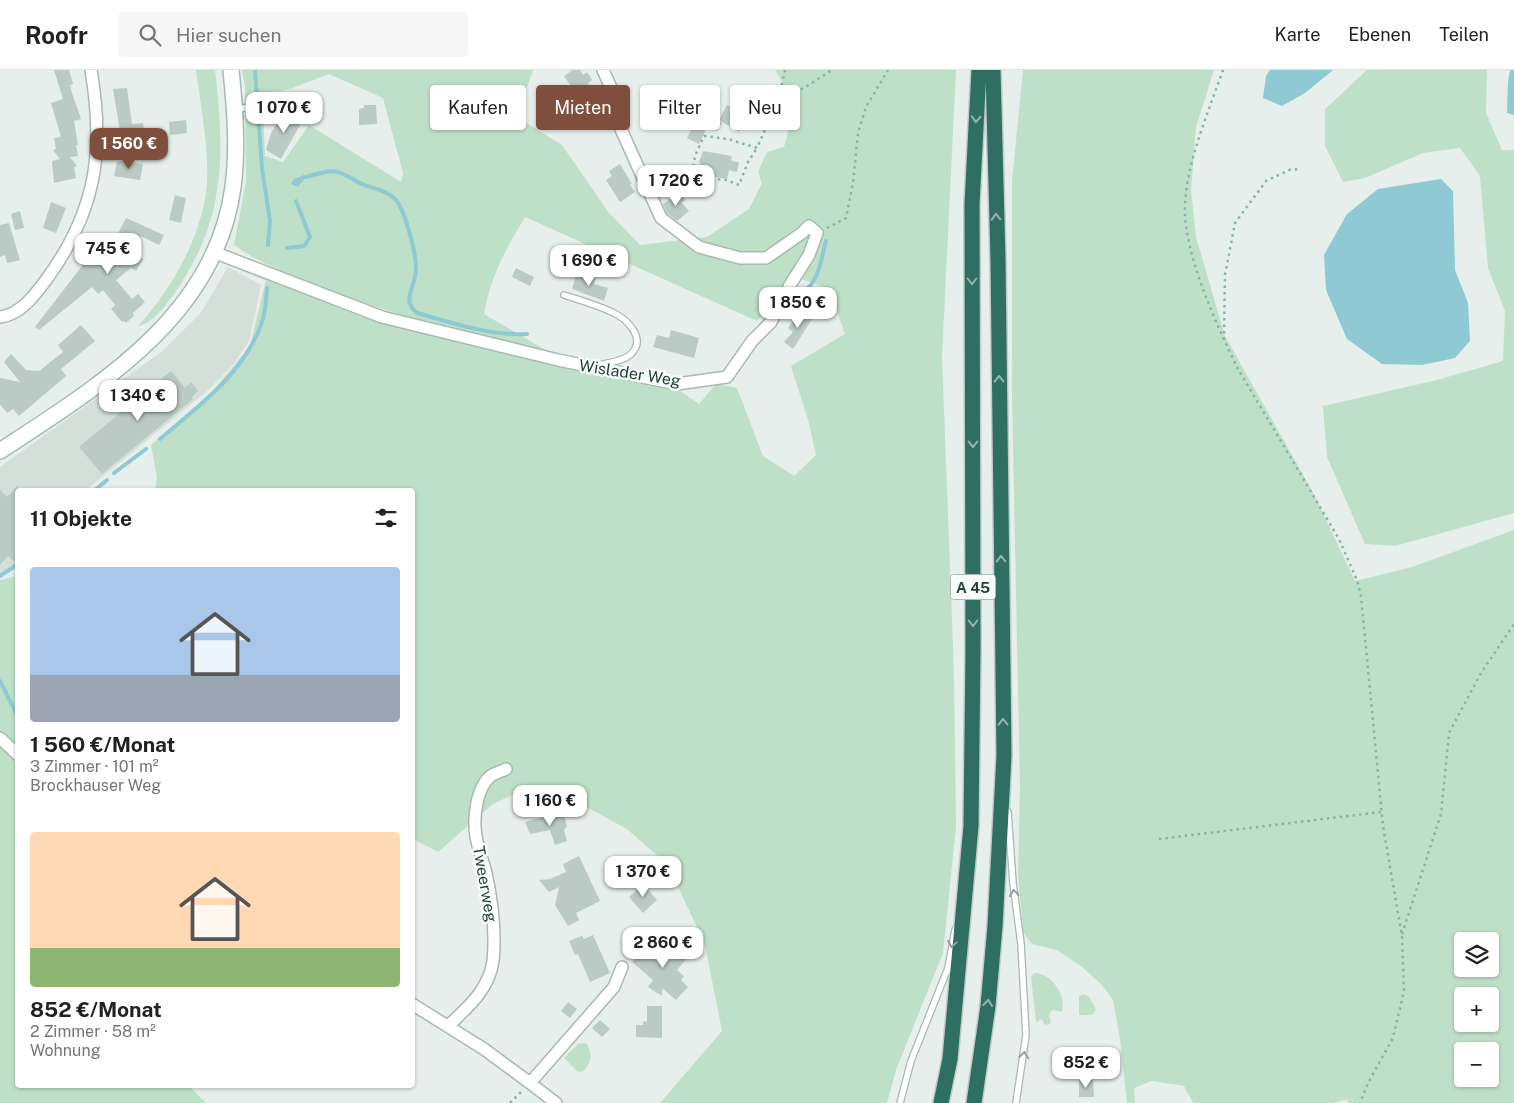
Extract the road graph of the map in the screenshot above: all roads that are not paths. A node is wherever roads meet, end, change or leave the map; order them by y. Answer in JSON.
{"nodes":[{"id":1,"x":91,"y":70,"type":"edge"},
{"id":2,"x":231,"y":70,"type":"edge"},
{"id":3,"x":603,"y":70,"type":"edge"},
{"id":4,"x":979,"y":70,"type":"edge"},
{"id":5,"x":993,"y":70,"type":"edge"},
{"id":6,"x":273,"y":107,"type":"dead end"},
{"id":7,"x":235,"y":110,"type":"junction"},
{"id":8,"x":216,"y":253,"type":"junction"},
{"id":9,"x":564,"y":294,"type":"dead end"},
{"id":10,"x":0,"y":317,"type":"edge"},
{"id":11,"x":591,"y":367,"type":"junction"},
{"id":12,"x":0,"y":451,"type":"edge"},
{"id":13,"x":0,"y":738,"type":"edge"},
{"id":14,"x":15,"y":752,"type":"edge"},
{"id":15,"x":1004,"y":755,"type":"junction"},
{"id":16,"x":506,"y":769,"type":"dead end"},
{"id":17,"x":971,"y":826,"type":"junction"},
{"id":18,"x":622,"y":967,"type":"dead end"},
{"id":19,"x":415,"y":1006,"type":"edge"},
{"id":20,"x":448,"y":1026,"type":"junction"},
{"id":21,"x":530,"y":1083,"type":"junction"},
{"id":22,"x":556,"y":1103,"type":"edge"},
{"id":23,"x":900,"y":1103,"type":"edge"},
{"id":24,"x":941,"y":1103,"type":"edge"},
{"id":25,"x":974,"y":1103,"type":"edge"},
{"id":26,"x":1016,"y":1103,"type":"edge"}],
"edges":[{"from":1,"to":10,"type":"street"},
{"from":2,"to":7,"type":"main road"},
{"from":3,"to":11,"type":"street","name":"Wislader Weg"},
{"from":4,"to":17,"type":"highway","number":"A 45","one_way":true},
{"from":15,"to":5,"type":"highway","number":"A 45","one_way":true},
{"from":6,"to":7,"type":"lane"},
{"from":7,"to":8,"type":"main road"},
{"from":8,"to":11,"type":"street","name":"Wislader Weg"},
{"from":8,"to":12,"type":"main road"},
{"from":9,"to":11,"type":"lane"},
{"from":13,"to":14,"type":"street"},
{"from":25,"to":15,"type":"highway","number":"A 45","one_way":true},
{"from":26,"to":15,"type":"lane","one_way":true},
{"from":16,"to":20,"type":"street","name":"Tweerweg"},
{"from":17,"to":23,"type":"lane","one_way":true},
{"from":17,"to":24,"type":"highway","number":"A 45"},
{"from":18,"to":21,"type":"street"},
{"from":19,"to":20,"type":"street"},
{"from":20,"to":21,"type":"street"},
{"from":21,"to":22,"type":"street"}]}
